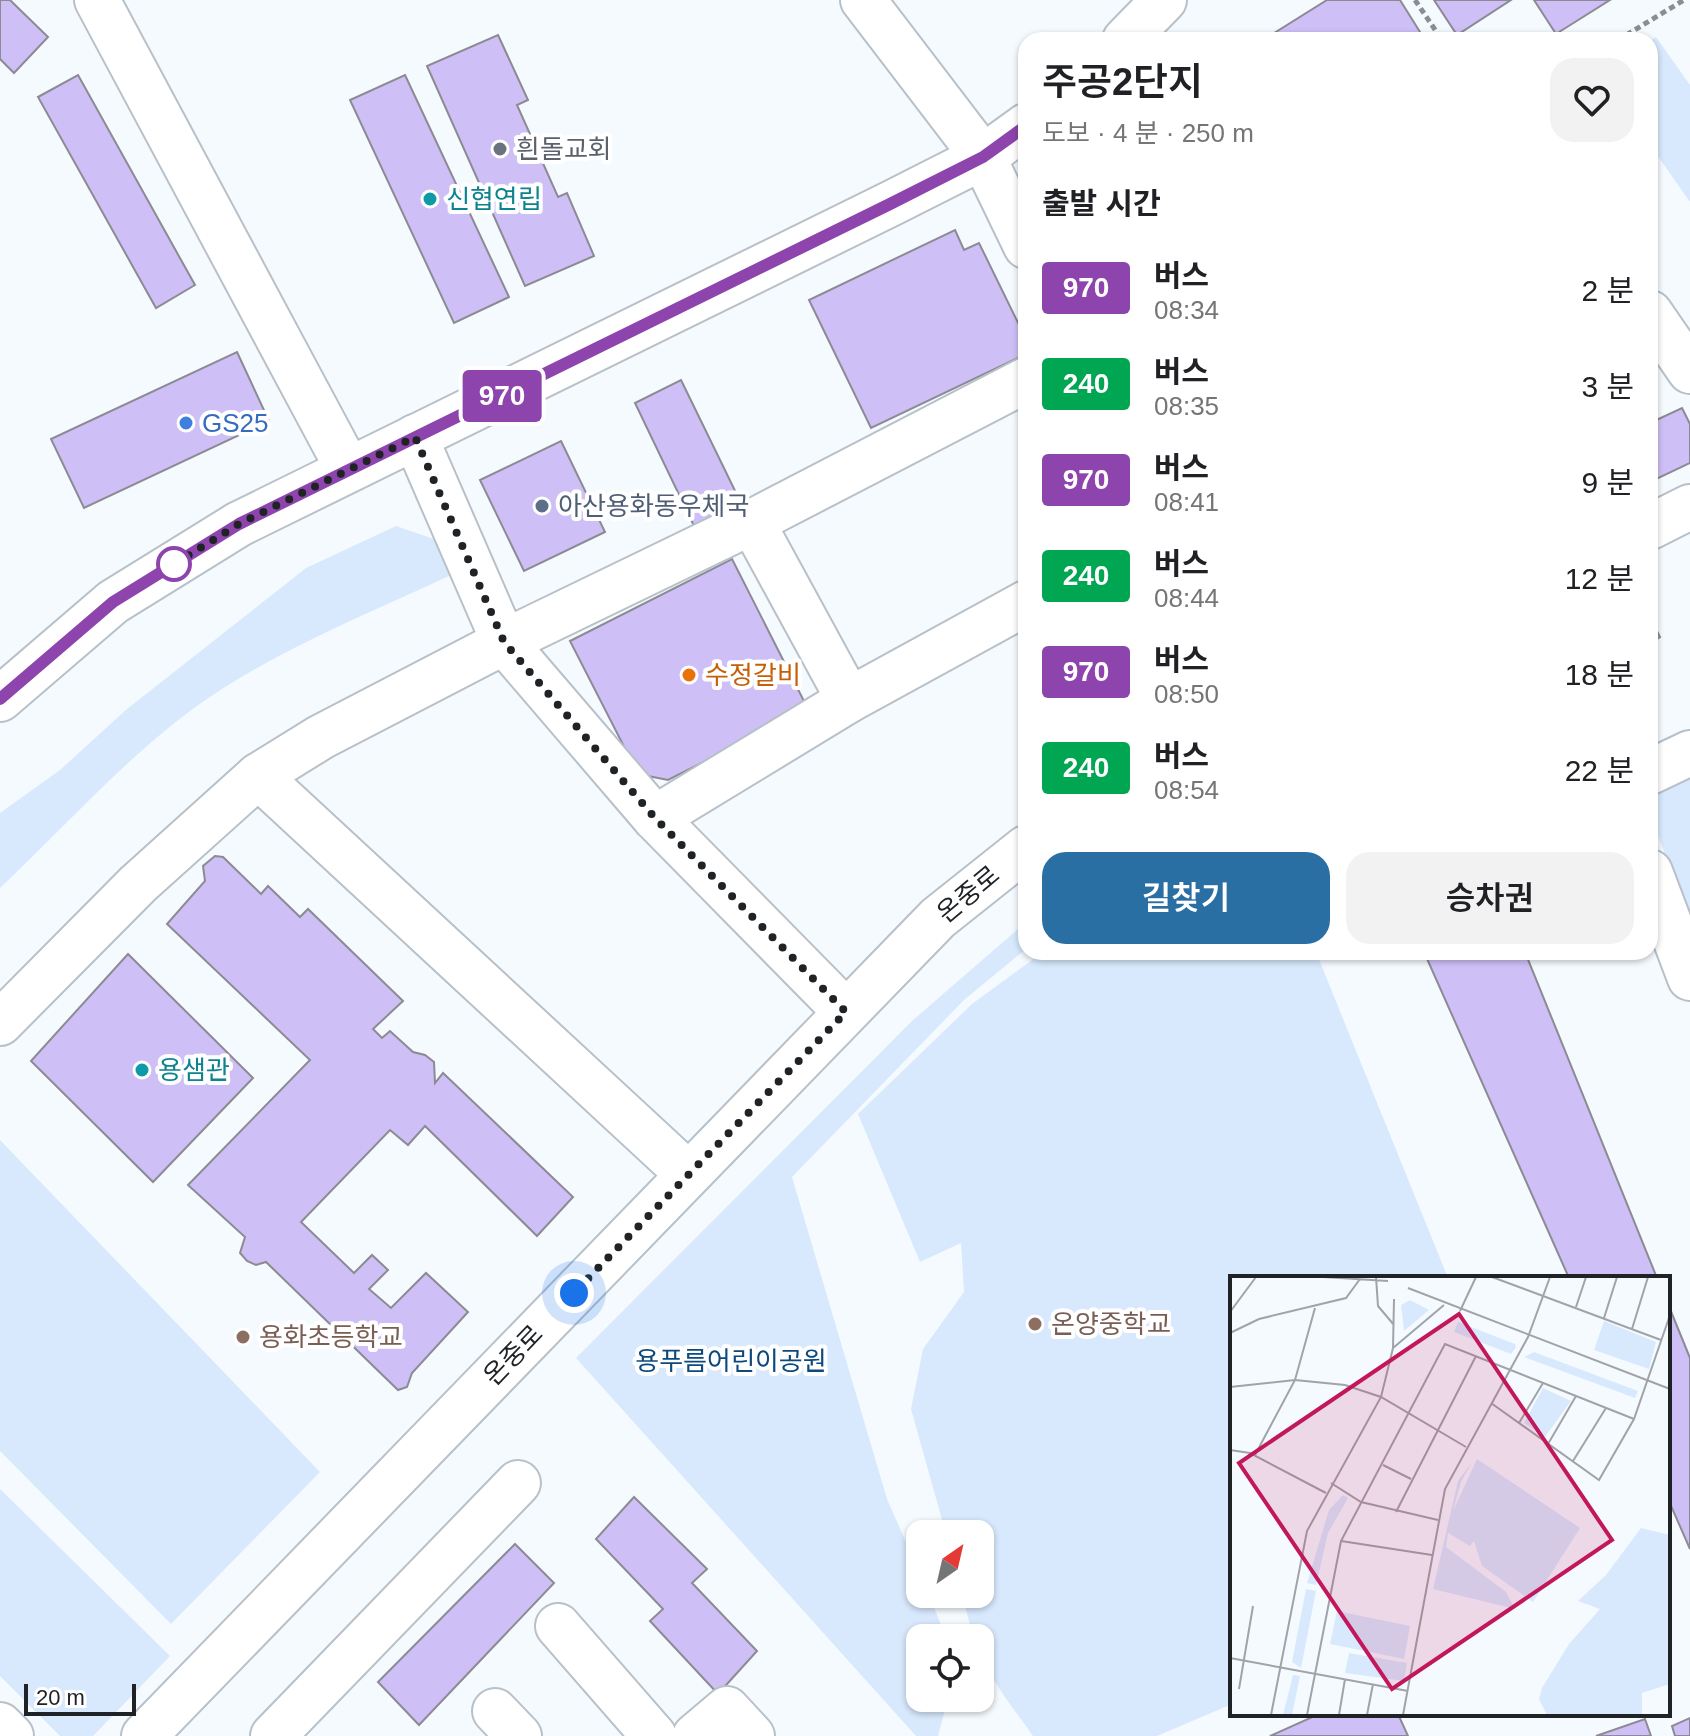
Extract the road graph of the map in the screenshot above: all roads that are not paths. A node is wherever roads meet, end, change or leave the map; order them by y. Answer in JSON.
{"nodes":[{"id":1,"x":863,"y":0,"type":"edge"},
{"id":2,"x":1164,"y":0,"type":"edge"},
{"id":3,"x":113,"y":6,"type":"edge"},
{"id":4,"x":1133,"y":32,"type":"edge"},
{"id":5,"x":1018,"y":132,"type":"edge"},
{"id":6,"x":983,"y":157,"type":"junction"},
{"id":7,"x":1018,"y":229,"type":"edge"},
{"id":8,"x":1658,"y":325,"type":"edge"},
{"id":9,"x":1690,"y":371,"type":"edge"},
{"id":10,"x":1018,"y":384,"type":"edge"},
{"id":11,"x":415,"y":437,"type":"junction"},
{"id":12,"x":348,"y":469,"type":"junction"},
{"id":13,"x":1690,"y":507,"type":"edge"},
{"id":14,"x":752,"y":522,"type":"junction"},
{"id":15,"x":1658,"y":523,"type":"edge"},
{"id":16,"x":1018,"y":607,"type":"edge"},
{"id":17,"x":504,"y":642,"type":"junction"},
{"id":18,"x":0,"y":699,"type":"edge"},
{"id":19,"x":849,"y":700,"type":"junction"},
{"id":20,"x":1690,"y":753,"type":"edge"},
{"id":21,"x":1658,"y":768,"type":"edge"},
{"id":22,"x":258,"y":776,"type":"junction"},
{"id":23,"x":655,"y":818,"type":"junction"},
{"id":24,"x":1018,"y":854,"type":"edge"},
{"id":25,"x":1658,"y":893,"type":"edge"},
{"id":26,"x":1690,"y":978,"type":"edge"},
{"id":27,"x":846,"y":1012,"type":"junction"},
{"id":28,"x":0,"y":1023,"type":"edge"},
{"id":29,"x":688,"y":1174,"type":"junction"},
{"id":30,"x":518,"y":1483,"type":"dead end"},
{"id":31,"x":558,"y":1626,"type":"dead end"},
{"id":32,"x":0,"y":1725,"type":"edge"},
{"id":33,"x":11,"y":1736,"type":"edge"},
{"id":34,"x":144,"y":1736,"type":"edge"},
{"id":35,"x":273,"y":1736,"type":"edge"},
{"id":36,"x":654,"y":1736,"type":"edge"},
{"id":37,"x":695,"y":1736,"type":"edge"},
{"id":38,"x":752,"y":1736,"type":"edge"}],
"edges":[{"from":1,"to":6,"type":"street"},
{"from":2,"to":4,"type":"street"},
{"from":3,"to":12,"type":"street"},
{"from":5,"to":6,"type":"street"},
{"from":6,"to":7,"type":"street"},
{"from":6,"to":11,"type":"street"},
{"from":8,"to":9,"type":"street"},
{"from":10,"to":14,"type":"street"},
{"from":11,"to":12,"type":"street"},
{"from":11,"to":17,"type":"street"},
{"from":12,"to":18,"type":"street"},
{"from":13,"to":15,"type":"street"},
{"from":14,"to":17,"type":"street"},
{"from":14,"to":19,"type":"street"},
{"from":16,"to":19,"type":"street"},
{"from":17,"to":22,"type":"street"},
{"from":17,"to":23,"type":"street"},
{"from":19,"to":23,"type":"street"},
{"from":20,"to":21,"type":"street"},
{"from":22,"to":28,"type":"street"},
{"from":22,"to":29,"type":"street"},
{"from":23,"to":27,"type":"street"},
{"from":24,"to":27,"type":"street","name":"온중로"},
{"from":25,"to":26,"type":"street"},
{"from":27,"to":29,"type":"street","name":"온중로"},
{"from":29,"to":34,"type":"street","name":"온중로"},
{"from":30,"to":35,"type":"street"},
{"from":31,"to":36,"type":"street"},
{"from":32,"to":33,"type":"street"},
{"from":37,"to":38,"type":"street"}]}
